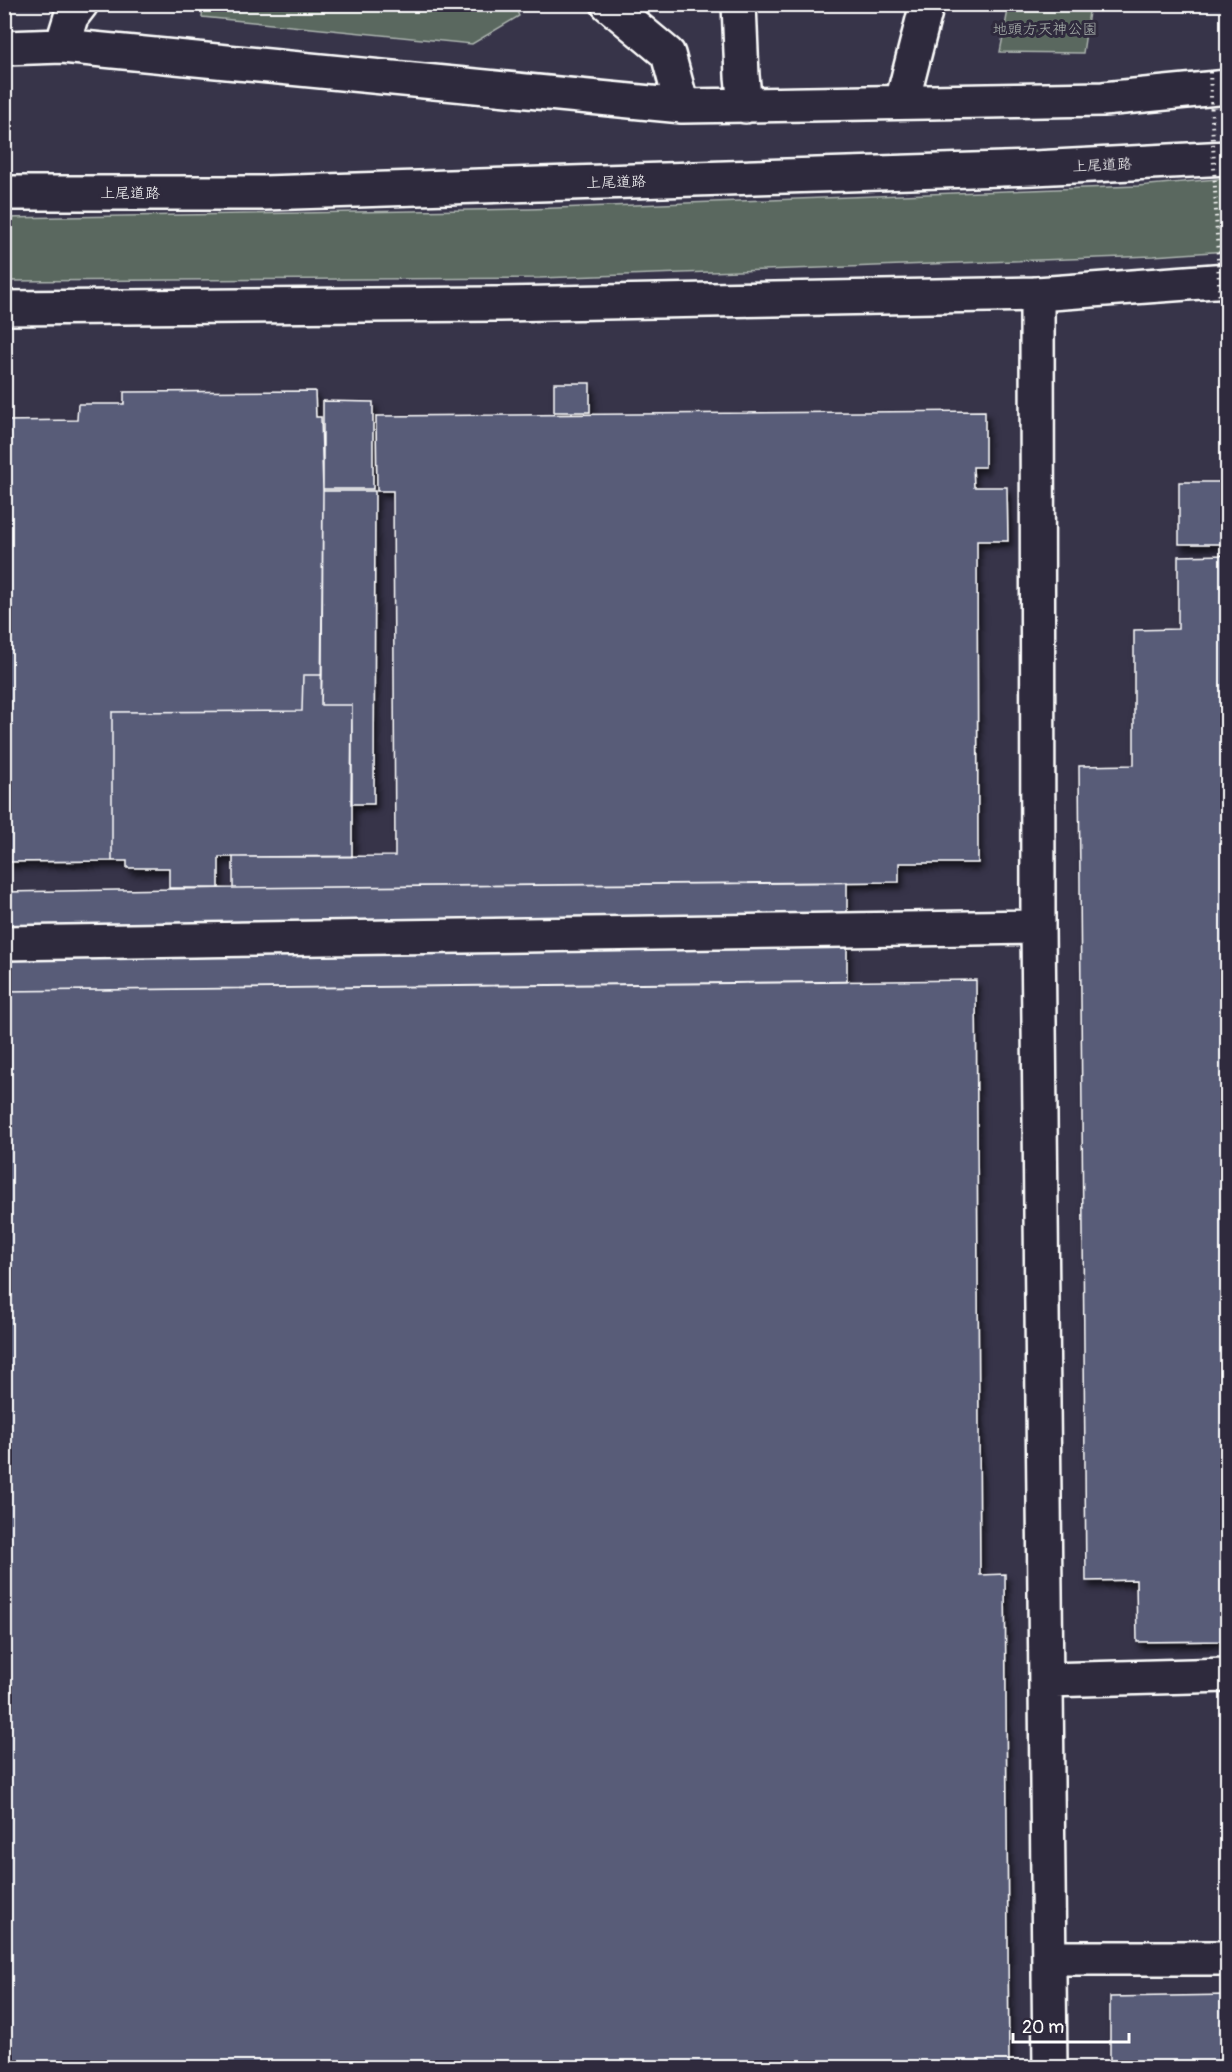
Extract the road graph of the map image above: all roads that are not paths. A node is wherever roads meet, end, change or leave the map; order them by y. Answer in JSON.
{"nodes":[{"id":1,"x":81,"y":4,"type":"edge"},
{"id":2,"x":608,"y":4,"type":"edge"},
{"id":3,"x":739,"y":4,"type":"edge"},
{"id":4,"x":927,"y":4,"type":"edge"},
{"id":5,"x":62,"y":46,"type":"junction"},
{"id":6,"x":4,"y":48,"type":"edge"},
{"id":7,"x":1219,"y":80,"type":"edge"},
{"id":8,"x":902,"y":102,"type":"junction"},
{"id":9,"x":682,"y":106,"type":"junction"},
{"id":10,"x":745,"y":106,"type":"junction"},
{"id":11,"x":1227,"y":158,"type":"edge"},
{"id":12,"x":4,"y":193,"type":"edge"},
{"id":13,"x":1227,"y":280,"type":"edge"},
{"id":14,"x":1037,"y":294,"type":"junction"},
{"id":15,"x":4,"y":308,"type":"edge"},
{"id":16,"x":1038,"y":927,"type":"junction"},
{"id":17,"x":4,"y":943,"type":"edge"},
{"id":18,"x":1227,"y":1675,"type":"edge"},
{"id":19,"x":1046,"y":1680,"type":"junction"},
{"id":20,"x":1049,"y":1958,"type":"junction"},
{"id":21,"x":1227,"y":1958,"type":"edge"},
{"id":22,"x":1050,"y":2067,"type":"edge"}],
"edges":[{"from":1,"to":5,"type":"main road"},
{"from":2,"to":9,"type":"main road"},
{"from":3,"to":10,"type":"main road"},
{"from":4,"to":8,"type":"main road"},
{"from":5,"to":6,"type":"main road"},
{"from":5,"to":9,"type":"main road"},
{"from":7,"to":8,"type":"main road"},
{"from":8,"to":10,"type":"main road"},
{"from":9,"to":10,"type":"main road"},
{"from":11,"to":12,"type":"main road","name":"上尾道路"},
{"from":13,"to":14,"type":"main road"},
{"from":14,"to":15,"type":"main road"},
{"from":14,"to":16,"type":"main road"},
{"from":16,"to":17,"type":"main road"},
{"from":16,"to":19,"type":"main road"},
{"from":18,"to":19,"type":"main road"},
{"from":19,"to":20,"type":"main road"},
{"from":20,"to":21,"type":"main road"},
{"from":20,"to":22,"type":"main road"}]}
